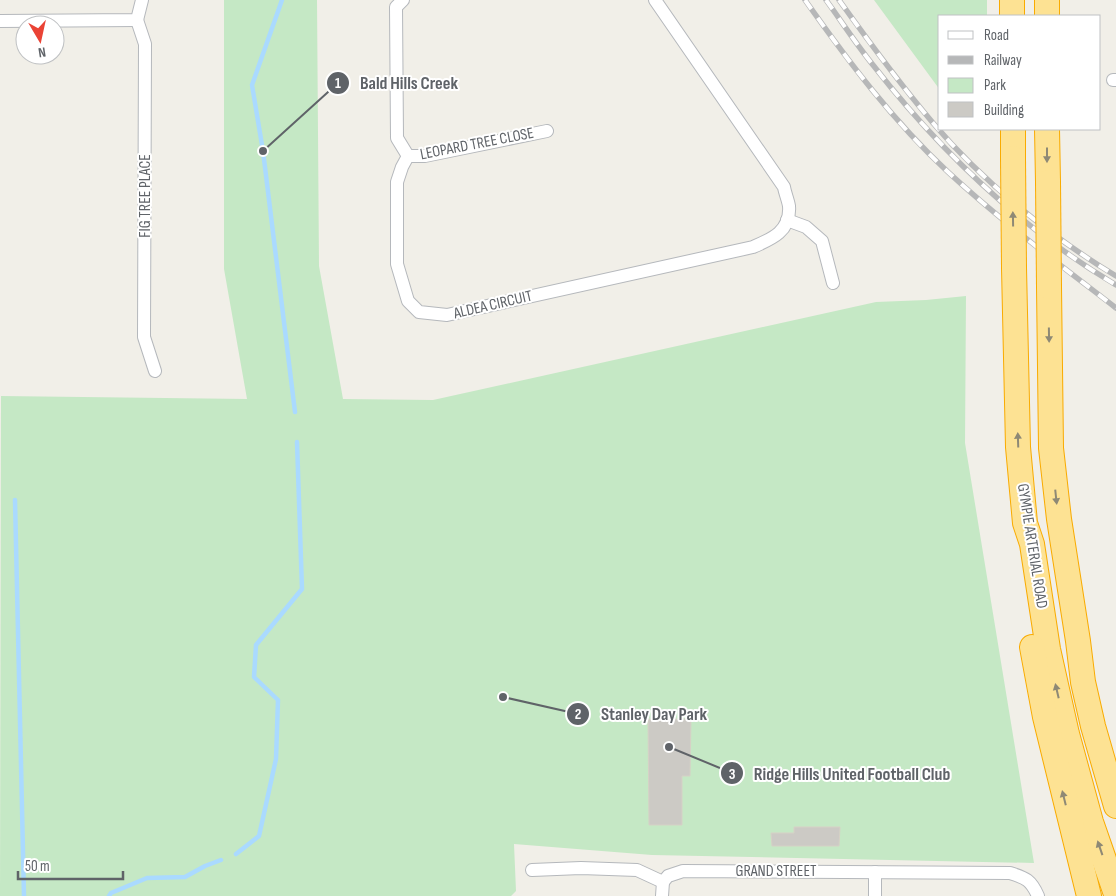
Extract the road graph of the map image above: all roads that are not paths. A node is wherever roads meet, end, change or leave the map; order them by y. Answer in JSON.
{"nodes":[{"id":1,"x":142,"y":0,"type":"edge"},
{"id":2,"x":403,"y":0,"type":"edge"},
{"id":3,"x":655,"y":0,"type":"edge"},
{"id":4,"x":1012,"y":0,"type":"edge"},
{"id":5,"x":1047,"y":0,"type":"edge"},
{"id":6,"x":1012,"y":15,"type":"edge"},
{"id":7,"x":1047,"y":15,"type":"edge"},
{"id":8,"x":137,"y":20,"type":"junction"},
{"id":9,"x":0,"y":21,"type":"edge"},
{"id":10,"x":1013,"y":130,"type":"edge"},
{"id":11,"x":1047,"y":130,"type":"edge"},
{"id":12,"x":547,"y":131,"type":"dead end"},
{"id":13,"x":408,"y":156,"type":"junction"},
{"id":14,"x":787,"y":220,"type":"junction"},
{"id":15,"x":833,"y":283,"type":"dead end"},
{"id":16,"x":155,"y":371,"type":"dead end"},
{"id":17,"x":1025,"y":523,"type":"junction"},
{"id":18,"x":1078,"y":641,"type":"junction"},
{"id":19,"x":1116,"y":747,"type":"edge"},
{"id":20,"x":1116,"y":806,"type":"edge"},
{"id":21,"x":532,"y":870,"type":"dead end"},
{"id":22,"x":875,"y":872,"type":"junction"},
{"id":23,"x":663,"y":882,"type":"junction"},
{"id":24,"x":1116,"y":894,"type":"edge"},
{"id":25,"x":662,"y":896,"type":"edge"},
{"id":26,"x":875,"y":896,"type":"edge"},
{"id":27,"x":1038,"y":896,"type":"edge"},
{"id":28,"x":1088,"y":896,"type":"edge"}],
"edges":[{"from":1,"to":8,"type":"street"},
{"from":2,"to":13,"type":"street"},
{"from":3,"to":14,"type":"street"},
{"from":4,"to":6,"type":"highway"},
{"from":5,"to":7,"type":"highway"},
{"from":8,"to":9,"type":"street"},
{"from":8,"to":16,"type":"street","name":"FIG TREE PLACE"},
{"from":17,"to":10,"type":"highway","name":"GYMPIE ARTERIAL ROAD","one_way":true,"bridge":true},
{"from":11,"to":18,"type":"highway","name":"GYMPIE ARTERIAL ROAD","one_way":true,"bridge":true},
{"from":12,"to":13,"type":"street","name":"LEOPARD TREE CLOSE"},
{"from":13,"to":14,"type":"street","name":"ALDEA CIRCUIT"},
{"from":14,"to":15,"type":"street"},
{"from":24,"to":17,"type":"highway","name":"GYMPIE ARTERIAL ROAD","one_way":true},
{"from":28,"to":17,"type":"highway","one_way":true},
{"from":18,"to":19,"type":"highway"},
{"from":18,"to":20,"type":"highway","name":"GYMPIE ARTERIAL ROAD"},
{"from":21,"to":23,"type":"street"},
{"from":22,"to":23,"type":"street","name":"GRAND STREET"},
{"from":22,"to":26,"type":"street"},
{"from":22,"to":27,"type":"street","name":"GRAND STREET"},
{"from":23,"to":25,"type":"street"}]}
